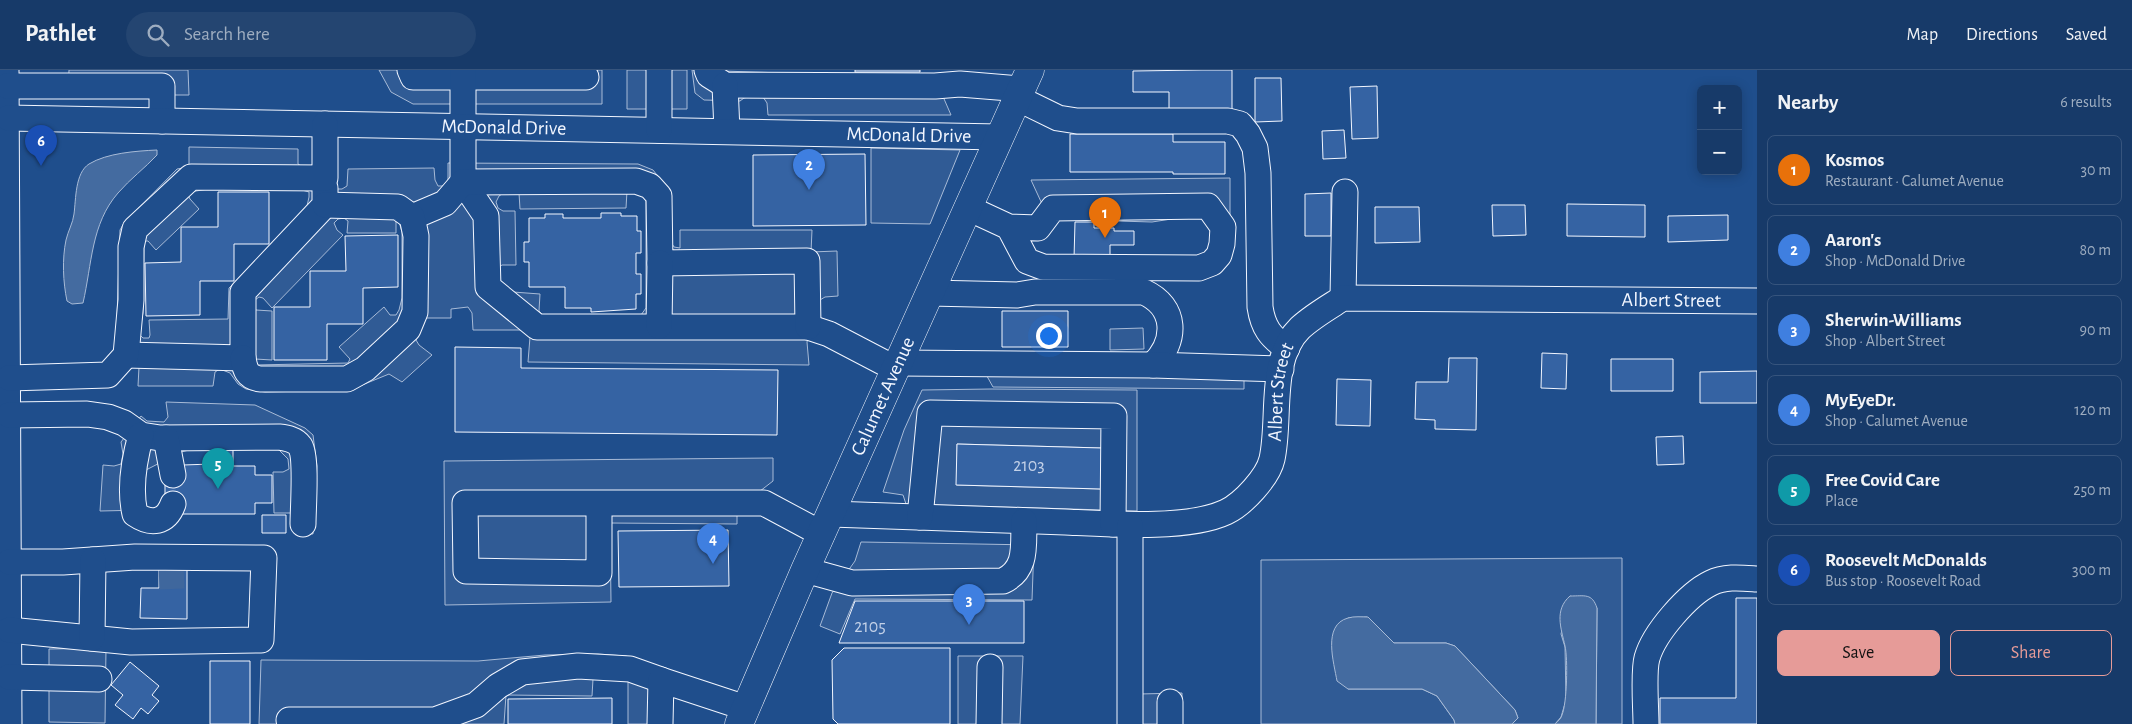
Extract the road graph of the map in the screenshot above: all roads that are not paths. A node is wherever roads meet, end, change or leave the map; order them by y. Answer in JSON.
{"nodes":[{"id":1,"x":410,"y":70,"type":"edge"},
{"id":2,"x":659,"y":70,"type":"edge"},
{"id":3,"x":764,"y":70,"type":"edge"},
{"id":4,"x":464,"y":74,"type":"edge"},
{"id":5,"x":586,"y":77,"type":"dead end"},
{"id":6,"x":963,"y":77,"type":"edge"},
{"id":7,"x":7,"y":78,"type":"edge"},
{"id":8,"x":162,"y":78,"type":"edge"},
{"id":9,"x":716,"y":78,"type":"edge"},
{"id":10,"x":1023,"y":86,"type":"edge"},
{"id":11,"x":8,"y":118,"type":"junction"},
{"id":12,"x":162,"y":121,"type":"junction"},
{"id":13,"x":325,"y":124,"type":"junction"},
{"id":14,"x":464,"y":127,"type":"junction"},
{"id":15,"x":659,"y":130,"type":"junction"},
{"id":16,"x":727,"y":132,"type":"junction"},
{"id":17,"x":1000,"y":137,"type":"junction"},
{"id":18,"x":325,"y":178,"type":"junction"},
{"id":19,"x":463,"y":182,"type":"junction"},
{"id":20,"x":1345,"y":192,"type":"dead end"},
{"id":21,"x":325,"y":205,"type":"junction"},
{"id":22,"x":968,"y":208,"type":"junction"},
{"id":23,"x":412,"y":217,"type":"junction"},
{"id":24,"x":1009,"y":227,"type":"junction"},
{"id":25,"x":660,"y":263,"type":"junction"},
{"id":26,"x":930,"y":294,"type":"junction"},
{"id":27,"x":1343,"y":298,"type":"junction"},
{"id":28,"x":1757,"y":301,"type":"edge"},
{"id":29,"x":659,"y":326,"type":"junction"},
{"id":30,"x":808,"y":326,"type":"junction"},
{"id":31,"x":126,"y":356,"type":"junction"},
{"id":32,"x":243,"y":358,"type":"junction"},
{"id":33,"x":1284,"y":358,"type":"junction"},
{"id":34,"x":1153,"y":365,"type":"junction"},
{"id":35,"x":897,"y":366,"type":"junction"},
{"id":36,"x":108,"y":375,"type":"junction"},
{"id":37,"x":9,"y":378,"type":"junction"},
{"id":38,"x":9,"y":415,"type":"junction"},
{"id":39,"x":108,"y":417,"type":"junction"},
{"id":40,"x":141,"y":435,"type":"junction"},
{"id":41,"x":166,"y":438,"type":"junction"},
{"id":42,"x":173,"y":475,"type":"dead end"},
{"id":43,"x":599,"y":503,"type":"junction"},
{"id":44,"x":173,"y":504,"type":"dead end"},
{"id":45,"x":920,"y":517,"type":"junction"},
{"id":46,"x":1024,"y":521,"type":"junction"},
{"id":47,"x":303,"y":524,"type":"dead end"},
{"id":48,"x":827,"y":524,"type":"junction"},
{"id":49,"x":1121,"y":524,"type":"junction"},
{"id":50,"x":119,"y":558,"type":"junction"},
{"id":51,"x":225,"y":558,"type":"junction"},
{"id":52,"x":93,"y":560,"type":"junction"},
{"id":53,"x":9,"y":562,"type":"junction"},
{"id":54,"x":805,"y":570,"type":"junction"},
{"id":55,"x":187,"y":576,"type":"tunnel mouth"},
{"id":56,"x":159,"y":577,"type":"tunnel mouth"},
{"id":57,"x":1757,"y":579,"type":"edge"},
{"id":58,"x":6,"y":621,"type":"edge"},
{"id":59,"x":92,"y":638,"type":"junction"},
{"id":60,"x":990,"y":667,"type":"dead end"},
{"id":61,"x":9,"y":677,"type":"junction"},
{"id":62,"x":100,"y":679,"type":"dead end"},
{"id":63,"x":661,"y":680,"type":"junction"},
{"id":64,"x":742,"y":716,"type":"edge"},
{"id":65,"x":289,"y":720,"type":"dead end"},
{"id":66,"x":9,"y":724,"type":"edge"},
{"id":67,"x":660,"y":724,"type":"edge"},
{"id":68,"x":989,"y":724,"type":"edge"},
{"id":69,"x":1130,"y":724,"type":"edge"},
{"id":70,"x":1646,"y":724,"type":"edge"}],
"edges":[{"from":1,"to":4,"type":"street"},
{"from":2,"to":15,"type":"street"},
{"from":3,"to":6,"type":"street"},
{"from":4,"to":5,"type":"street"},
{"from":4,"to":14,"type":"street"},
{"from":6,"to":9,"type":"street"},
{"from":6,"to":10,"type":"street"},
{"from":7,"to":8,"type":"street"},
{"from":7,"to":11,"type":"street"},
{"from":8,"to":12,"type":"street"},
{"from":9,"to":16,"type":"street"},
{"from":10,"to":17,"type":"main road","name":"Calumet Avenue"},
{"from":10,"to":33,"type":"street"},
{"from":11,"to":12,"type":"street","name":"McDonald Drive"},
{"from":11,"to":37,"type":"street"},
{"from":12,"to":13,"type":"street","name":"McDonald Drive"},
{"from":13,"to":14,"type":"street","name":"McDonald Drive"},
{"from":13,"to":18,"type":"street"},
{"from":14,"to":15,"type":"street","name":"McDonald Drive"},
{"from":14,"to":19,"type":"street"},
{"from":15,"to":16,"type":"street","name":"McDonald Drive"},
{"from":16,"to":17,"type":"street","name":"McDonald Drive"},
{"from":17,"to":22,"type":"main road","name":"Calumet Avenue"},
{"from":18,"to":21,"type":"street"},
{"from":18,"to":31,"type":"street"},
{"from":19,"to":23,"type":"street"},
{"from":19,"to":25,"type":"street"},
{"from":19,"to":29,"type":"street"},
{"from":20,"to":27,"type":"street"},
{"from":21,"to":23,"type":"street"},
{"from":21,"to":32,"type":"street"},
{"from":22,"to":24,"type":"street"},
{"from":22,"to":26,"type":"main road","name":"Calumet Avenue"},
{"from":23,"to":32,"type":"street"},
{"from":24,"to":24,"type":"street"},
{"from":25,"to":29,"type":"street"},
{"from":25,"to":30,"type":"street"},
{"from":26,"to":34,"type":"street"},
{"from":26,"to":35,"type":"main road","name":"Calumet Avenue"},
{"from":27,"to":28,"type":"street","name":"Albert Street"},
{"from":27,"to":33,"type":"street","name":"Albert Street"},
{"from":29,"to":30,"type":"street"},
{"from":30,"to":35,"type":"street"},
{"from":31,"to":32,"type":"street"},
{"from":31,"to":36,"type":"street"},
{"from":33,"to":34,"type":"street"},
{"from":33,"to":49,"type":"street","name":"Albert Street"},
{"from":34,"to":35,"type":"street"},
{"from":35,"to":48,"type":"main road","name":"Calumet Avenue"},
{"from":36,"to":37,"type":"street"},
{"from":36,"to":39,"type":"street"},
{"from":37,"to":38,"type":"street"},
{"from":38,"to":39,"type":"street"},
{"from":38,"to":53,"type":"street"},
{"from":39,"to":40,"type":"street"},
{"from":40,"to":41,"type":"street"},
{"from":40,"to":44,"type":"street"},
{"from":41,"to":42,"type":"street"},
{"from":41,"to":47,"type":"street"},
{"from":43,"to":43,"type":"street"},
{"from":43,"to":48,"type":"street"},
{"from":45,"to":46,"type":"street","name":"Albert Street"},
{"from":45,"to":48,"type":"street","name":"Albert Street"},
{"from":45,"to":49,"type":"street"},
{"from":46,"to":49,"type":"street","name":"Albert Street"},
{"from":46,"to":54,"type":"street"},
{"from":48,"to":54,"type":"main road","name":"Calumet Avenue"},
{"from":49,"to":69,"type":"street"},
{"from":50,"to":51,"type":"street"},
{"from":50,"to":52,"type":"street"},
{"from":50,"to":56,"type":"street"},
{"from":51,"to":55,"type":"street"},
{"from":51,"to":59,"type":"street"},
{"from":52,"to":53,"type":"street"},
{"from":52,"to":59,"type":"street"},
{"from":53,"to":58,"type":"street"},
{"from":54,"to":64,"type":"main road","name":"Calumet Avenue"},
{"from":57,"to":70,"type":"street"},
{"from":58,"to":59,"type":"street"},
{"from":58,"to":61,"type":"street"},
{"from":60,"to":68,"type":"street"},
{"from":61,"to":62,"type":"street"},
{"from":61,"to":66,"type":"street"},
{"from":63,"to":64,"type":"street"},
{"from":63,"to":65,"type":"street"},
{"from":63,"to":67,"type":"street"}]}
